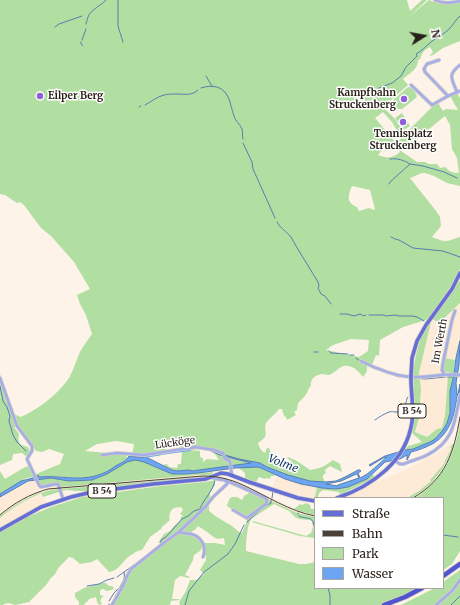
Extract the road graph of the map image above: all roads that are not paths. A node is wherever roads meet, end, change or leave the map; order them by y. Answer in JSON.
{"nodes":[{"id":1,"x":435,"y":0,"type":"edge"},
{"id":2,"x":450,"y":1,"type":"edge"},
{"id":3,"x":460,"y":2,"type":"edge"},
{"id":4,"x":439,"y":60,"type":"dead end"},
{"id":5,"x":460,"y":65,"type":"edge"},
{"id":6,"x":411,"y":85,"type":"dead end"},
{"id":7,"x":459,"y":92,"type":"edge"},
{"id":8,"x":448,"y":96,"type":"junction"},
{"id":9,"x":460,"y":273,"type":"edge"},
{"id":10,"x":455,"y":311,"type":"dead end"},
{"id":11,"x":361,"y":360,"type":"dead end"},
{"id":12,"x":444,"y":374,"type":"junction"},
{"id":13,"x":459,"y":375,"type":"edge"},
{"id":14,"x":0,"y":378,"type":"edge"},
{"id":15,"x":460,"y":396,"type":"edge"},
{"id":16,"x":102,"y":454,"type":"dead end"},
{"id":17,"x":396,"y":460,"type":"junction"},
{"id":18,"x":232,"y":476,"type":"junction"},
{"id":19,"x":211,"y":477,"type":"junction"},
{"id":20,"x":227,"y":482,"type":"junction"},
{"id":21,"x":340,"y":497,"type":"edge"},
{"id":22,"x":63,"y":499,"type":"junction"},
{"id":23,"x":314,"y":501,"type":"edge"},
{"id":24,"x":233,"y":510,"type":"dead end"},
{"id":25,"x":0,"y":530,"type":"edge"},
{"id":26,"x":179,"y":532,"type":"junction"},
{"id":27,"x":203,"y":557,"type":"dead end"},
{"id":28,"x":460,"y":563,"type":"edge"},
{"id":29,"x":444,"y":575,"type":"edge"},
{"id":30,"x":460,"y":580,"type":"edge"},
{"id":31,"x":422,"y":589,"type":"edge"},
{"id":32,"x":422,"y":589,"type":"edge"},
{"id":33,"x":112,"y":605,"type":"edge"},
{"id":34,"x":384,"y":605,"type":"edge"},
{"id":35,"x":388,"y":605,"type":"edge"},
{"id":36,"x":436,"y":605,"type":"edge"}],
"edges":[{"from":1,"to":2,"type":"street"},
{"from":2,"to":3,"type":"street"},
{"from":4,"to":8,"type":"street"},
{"from":5,"to":7,"type":"street"},
{"from":6,"to":8,"type":"street"},
{"from":7,"to":8,"type":"street"},
{"from":9,"to":17,"type":"main road","number":"B 54"},
{"from":10,"to":12,"type":"street","name":"Im Werth"},
{"from":11,"to":12,"type":"street"},
{"from":12,"to":13,"type":"street"},
{"from":14,"to":22,"type":"street"},
{"from":15,"to":17,"type":"street"},
{"from":16,"to":18,"type":"street","name":"Lücköge"},
{"from":17,"to":21,"type":"main road","number":"B 54"},
{"from":18,"to":19,"type":"main road","number":"B 54"},
{"from":18,"to":23,"type":"main road","number":"B 54"},
{"from":19,"to":20,"type":"street"},
{"from":19,"to":22,"type":"main road","number":"B 54"},
{"from":20,"to":24,"type":"street"},
{"from":20,"to":26,"type":"street"},
{"from":22,"to":25,"type":"main road","number":"B 54"},
{"from":26,"to":27,"type":"street"},
{"from":26,"to":33,"type":"street"},
{"from":28,"to":29,"type":"highway"},
{"from":30,"to":36,"type":"street"},
{"from":31,"to":34,"type":"highway"},
{"from":32,"to":35,"type":"highway"}]}
